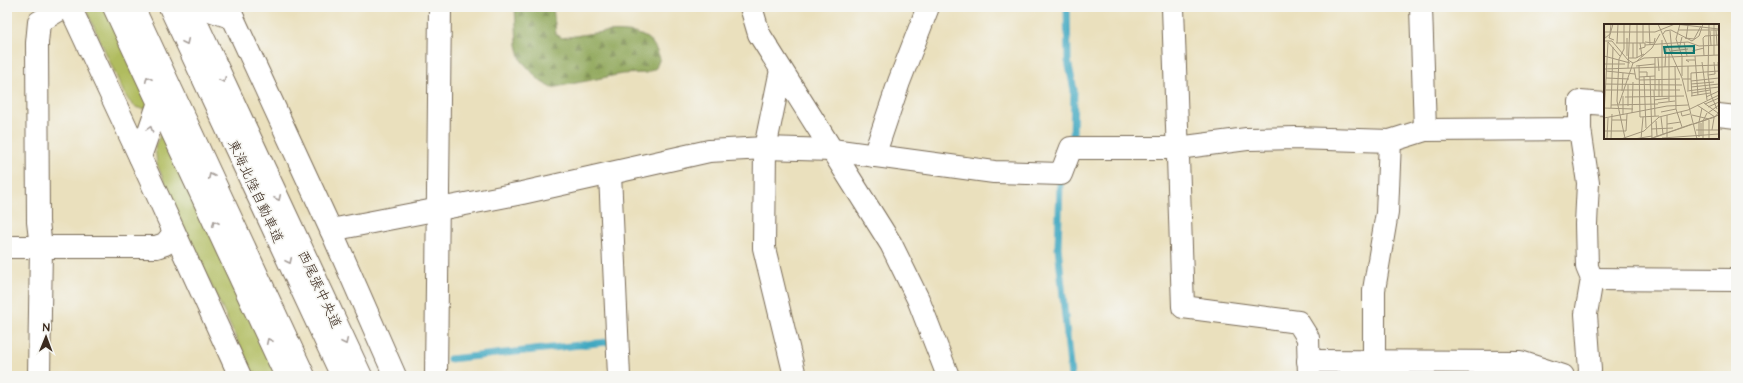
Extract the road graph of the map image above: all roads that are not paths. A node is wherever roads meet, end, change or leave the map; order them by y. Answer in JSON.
{"nodes":[{"id":1,"x":64,"y":7,"type":"edge"},
{"id":2,"x":70,"y":7,"type":"edge"},
{"id":3,"x":114,"y":7,"type":"edge"},
{"id":4,"x":133,"y":7,"type":"edge"},
{"id":5,"x":170,"y":7,"type":"edge"},
{"id":6,"x":189,"y":7,"type":"edge"},
{"id":7,"x":201,"y":7,"type":"edge"},
{"id":8,"x":440,"y":7,"type":"edge"},
{"id":9,"x":751,"y":7,"type":"edge"},
{"id":10,"x":928,"y":7,"type":"edge"},
{"id":11,"x":1173,"y":7,"type":"edge"},
{"id":12,"x":1421,"y":7,"type":"edge"},
{"id":13,"x":230,"y":13,"type":"edge"},
{"id":14,"x":781,"y":70,"type":"junction"},
{"id":15,"x":159,"y":102,"type":"junction"},
{"id":16,"x":1604,"y":104,"type":"edge"},
{"id":17,"x":1719,"y":115,"type":"edge"},
{"id":18,"x":1736,"y":117,"type":"edge"},
{"id":19,"x":1580,"y":129,"type":"junction"},
{"id":20,"x":1425,"y":130,"type":"junction"},
{"id":21,"x":1390,"y":141,"type":"junction"},
{"id":22,"x":765,"y":148,"type":"junction"},
{"id":23,"x":1178,"y":148,"type":"junction"},
{"id":24,"x":832,"y":150,"type":"junction"},
{"id":25,"x":874,"y":156,"type":"junction"},
{"id":26,"x":140,"y":157,"type":"junction"},
{"id":27,"x":610,"y":174,"type":"junction"},
{"id":28,"x":437,"y":210,"type":"junction"},
{"id":29,"x":331,"y":230,"type":"junction"},
{"id":30,"x":174,"y":232,"type":"junction"},
{"id":31,"x":7,"y":247,"type":"edge"},
{"id":32,"x":41,"y":247,"type":"junction"},
{"id":33,"x":1592,"y":279,"type":"junction"},
{"id":34,"x":1736,"y":280,"type":"edge"},
{"id":35,"x":1374,"y":362,"type":"junction"},
{"id":36,"x":1308,"y":369,"type":"edge"},
{"id":37,"x":39,"y":376,"type":"edge"},
{"id":38,"x":240,"y":376,"type":"edge"},
{"id":39,"x":286,"y":376,"type":"edge"},
{"id":40,"x":304,"y":376,"type":"edge"},
{"id":41,"x":342,"y":376,"type":"edge"},
{"id":42,"x":361,"y":376,"type":"edge"},
{"id":43,"x":395,"y":376,"type":"edge"},
{"id":44,"x":436,"y":376,"type":"edge"},
{"id":45,"x":620,"y":376,"type":"edge"},
{"id":46,"x":795,"y":376,"type":"edge"},
{"id":47,"x":948,"y":376,"type":"edge"},
{"id":48,"x":1563,"y":376,"type":"edge"},
{"id":49,"x":1589,"y":376,"type":"edge"}],
"edges":[{"from":1,"to":32,"type":"main road"},
{"from":2,"to":26,"type":"main road"},
{"from":15,"to":3,"type":"main road","one_way":true},
{"from":40,"to":4,"type":"main road","one_way":true},
{"from":5,"to":41,"type":"main road","name":"東海北陸自動車道","one_way":true},
{"from":6,"to":42,"type":"main road","name":"西尾張中央道","one_way":true},
{"from":7,"to":13,"type":"main road"},
{"from":8,"to":28,"type":"main road"},
{"from":9,"to":14,"type":"main road"},
{"from":10,"to":25,"type":"main road"},
{"from":11,"to":23,"type":"main road"},
{"from":12,"to":20,"type":"main road"},
{"from":13,"to":29,"type":"main road"},
{"from":14,"to":22,"type":"main road"},
{"from":14,"to":24,"type":"main road"},
{"from":26,"to":15,"type":"main road","one_way":true},
{"from":39,"to":15,"type":"main road","one_way":true},
{"from":16,"to":19,"type":"main road"},
{"from":17,"to":18,"type":"main road"},
{"from":19,"to":20,"type":"main road"},
{"from":19,"to":33,"type":"main road"},
{"from":20,"to":21,"type":"main road"},
{"from":21,"to":23,"type":"main road"},
{"from":21,"to":35,"type":"main road"},
{"from":22,"to":24,"type":"main road"},
{"from":22,"to":27,"type":"main road"},
{"from":22,"to":46,"type":"main road"},
{"from":23,"to":25,"type":"main road"},
{"from":23,"to":36,"type":"main road"},
{"from":24,"to":25,"type":"main road"},
{"from":24,"to":47,"type":"main road"},
{"from":26,"to":30,"type":"main road"},
{"from":27,"to":28,"type":"main road"},
{"from":27,"to":45,"type":"main road"},
{"from":28,"to":29,"type":"main road"},
{"from":28,"to":44,"type":"main road"},
{"from":29,"to":43,"type":"main road"},
{"from":30,"to":32,"type":"main road"},
{"from":30,"to":38,"type":"main road"},
{"from":31,"to":32,"type":"main road"},
{"from":32,"to":37,"type":"main road"},
{"from":33,"to":34,"type":"main road"},
{"from":33,"to":49,"type":"main road"},
{"from":35,"to":36,"type":"main road"},
{"from":35,"to":48,"type":"main road"}]}
